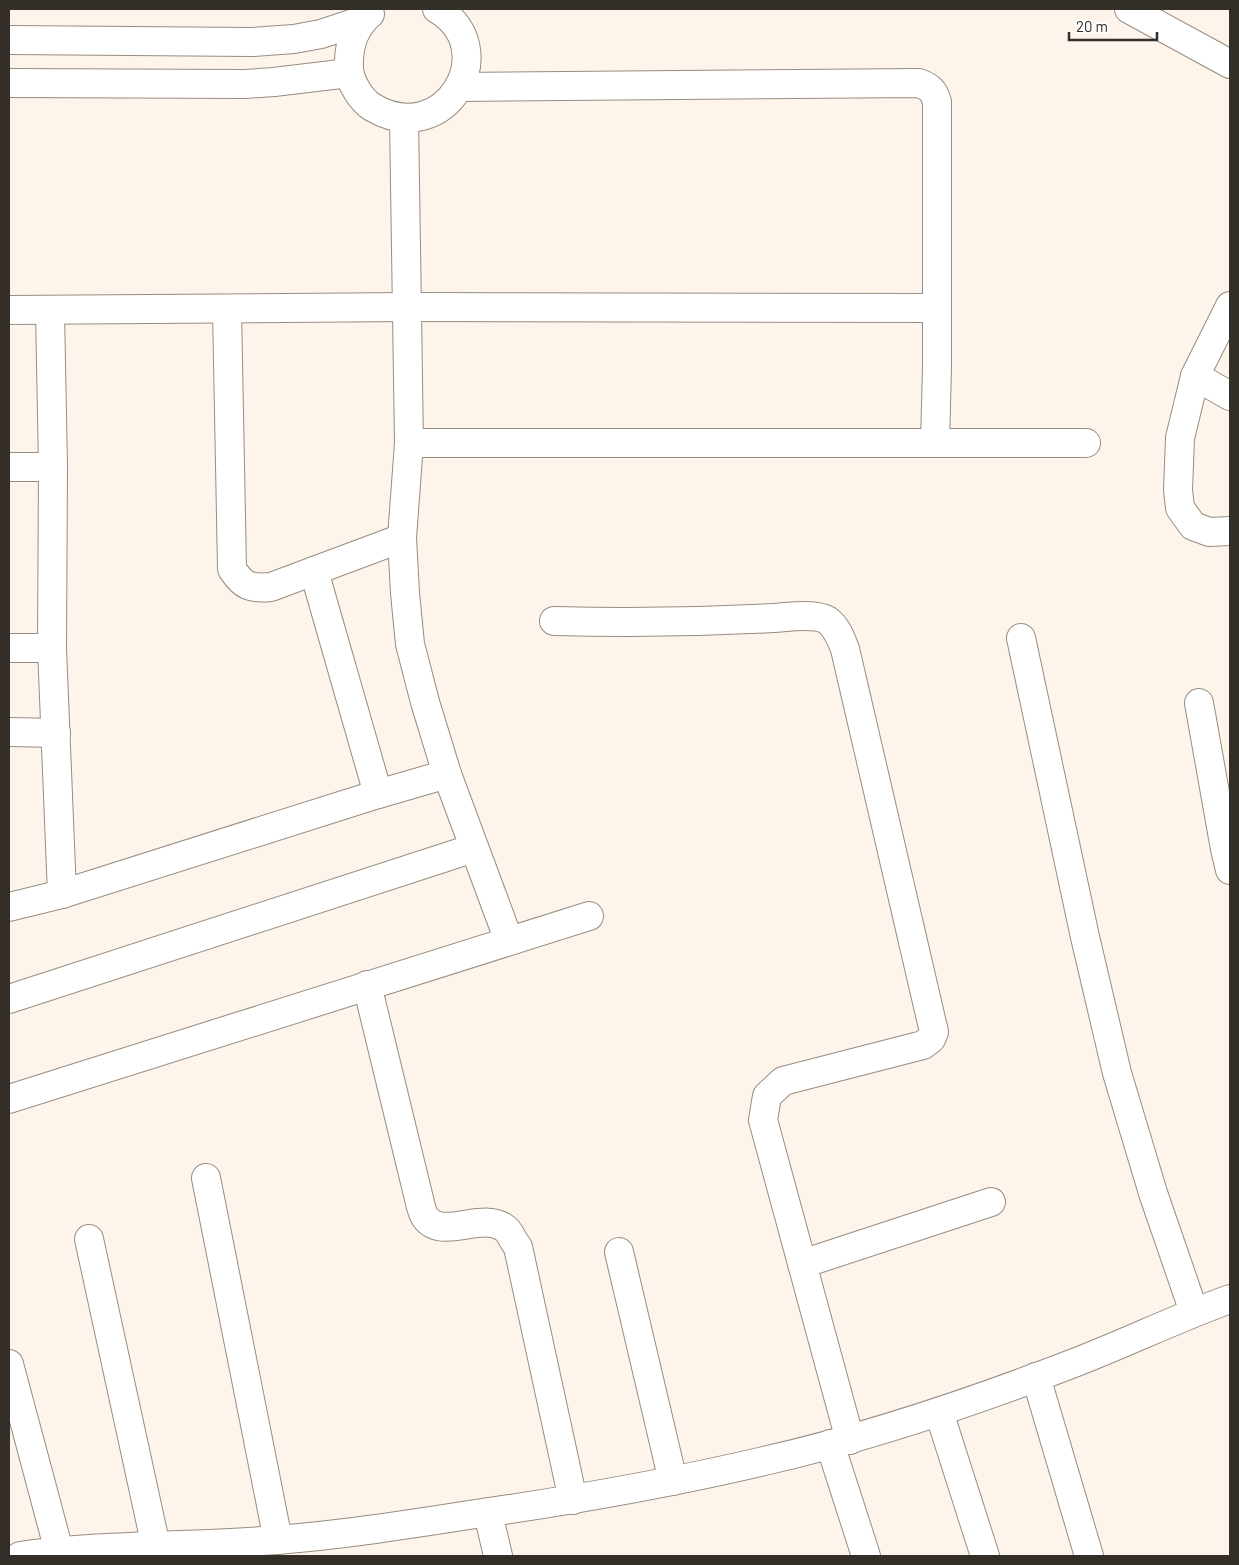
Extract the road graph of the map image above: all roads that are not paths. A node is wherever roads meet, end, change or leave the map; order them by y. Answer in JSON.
{"nodes":[{"id":1,"x":1129,"y":9,"type":"edge"},
{"id":2,"x":368,"y":13,"type":"edge"},
{"id":3,"x":453,"y":15,"type":"edge"},
{"id":4,"x":9,"y":40,"type":"edge"},
{"id":5,"x":1230,"y":64,"type":"edge"},
{"id":6,"x":349,"y":73,"type":"junction"},
{"id":7,"x":9,"y":83,"type":"edge"},
{"id":8,"x":459,"y":87,"type":"junction"},
{"id":9,"x":404,"y":118,"type":"junction"},
{"id":10,"x":1230,"y":306,"type":"edge"},
{"id":11,"x":408,"y":307,"type":"junction"},
{"id":12,"x":937,"y":308,"type":"junction"},
{"id":13,"x":227,"y":309,"type":"junction"},
{"id":14,"x":9,"y":310,"type":"edge"},
{"id":15,"x":50,"y":311,"type":"junction"},
{"id":16,"x":1195,"y":376,"type":"junction"},
{"id":17,"x":1230,"y":396,"type":"edge"},
{"id":18,"x":409,"y":443,"type":"junction"},
{"id":19,"x":935,"y":443,"type":"junction"},
{"id":20,"x":1086,"y":444,"type":"dead end"},
{"id":21,"x":9,"y":467,"type":"edge"},
{"id":22,"x":54,"y":467,"type":"junction"},
{"id":23,"x":1230,"y":531,"type":"edge"},
{"id":24,"x":402,"y":538,"type":"junction"},
{"id":25,"x":314,"y":571,"type":"junction"},
{"id":26,"x":554,"y":622,"type":"dead end"},
{"id":27,"x":1020,"y":638,"type":"dead end"},
{"id":28,"x":9,"y":648,"type":"edge"},
{"id":29,"x":52,"y":648,"type":"junction"},
{"id":30,"x":1199,"y":702,"type":"dead end"},
{"id":31,"x":9,"y":732,"type":"edge"},
{"id":32,"x":56,"y":733,"type":"junction"},
{"id":33,"x":447,"y":774,"type":"junction"},
{"id":34,"x":378,"y":794,"type":"junction"},
{"id":35,"x":474,"y":848,"type":"junction"},
{"id":36,"x":1230,"y":870,"type":"edge"},
{"id":37,"x":62,"y":894,"type":"junction"},
{"id":38,"x":9,"y":907,"type":"edge"},
{"id":39,"x":589,"y":916,"type":"dead end"},
{"id":40,"x":509,"y":941,"type":"junction"},
{"id":41,"x":368,"y":985,"type":"junction"},
{"id":42,"x":9,"y":999,"type":"edge"},
{"id":43,"x":9,"y":1099,"type":"edge"},
{"id":44,"x":206,"y":1178,"type":"dead end"},
{"id":45,"x":991,"y":1202,"type":"dead end"},
{"id":46,"x":89,"y":1239,"type":"dead end"},
{"id":47,"x":618,"y":1252,"type":"dead end"},
{"id":48,"x":802,"y":1264,"type":"junction"},
{"id":49,"x":1230,"y":1300,"type":"edge"},
{"id":50,"x":1194,"y":1312,"type":"junction"},
{"id":51,"x":9,"y":1364,"type":"edge"},
{"id":52,"x":1036,"y":1377,"type":"junction"},
{"id":53,"x":939,"y":1412,"type":"junction"},
{"id":54,"x":840,"y":1442,"type":"junction"},
{"id":55,"x":674,"y":1481,"type":"junction"},
{"id":56,"x":572,"y":1500,"type":"junction"},
{"id":57,"x":488,"y":1513,"type":"junction"},
{"id":58,"x":278,"y":1540,"type":"junction"},
{"id":59,"x":58,"y":1551,"type":"junction"},
{"id":60,"x":157,"y":1551,"type":"edge"},
{"id":61,"x":20,"y":1556,"type":"edge"},
{"id":62,"x":498,"y":1556,"type":"edge"},
{"id":63,"x":866,"y":1556,"type":"edge"},
{"id":64,"x":985,"y":1556,"type":"edge"},
{"id":65,"x":1089,"y":1556,"type":"edge"}],
"edges":[{"from":1,"to":5,"type":"street"},
{"from":2,"to":4,"type":"street"},
{"from":2,"to":6,"type":"street"},
{"from":3,"to":8,"type":"street"},
{"from":6,"to":7,"type":"street"},
{"from":6,"to":9,"type":"street"},
{"from":8,"to":9,"type":"street"},
{"from":8,"to":12,"type":"street"},
{"from":9,"to":11,"type":"street"},
{"from":10,"to":16,"type":"street"},
{"from":11,"to":12,"type":"street"},
{"from":11,"to":13,"type":"street"},
{"from":11,"to":18,"type":"street"},
{"from":12,"to":19,"type":"street"},
{"from":13,"to":15,"type":"street"},
{"from":13,"to":25,"type":"street"},
{"from":14,"to":15,"type":"street"},
{"from":15,"to":22,"type":"street"},
{"from":16,"to":17,"type":"street"},
{"from":16,"to":23,"type":"street"},
{"from":18,"to":19,"type":"street"},
{"from":18,"to":24,"type":"street"},
{"from":19,"to":20,"type":"street"},
{"from":21,"to":22,"type":"street"},
{"from":22,"to":29,"type":"street"},
{"from":24,"to":25,"type":"street"},
{"from":24,"to":33,"type":"street"},
{"from":25,"to":34,"type":"street"},
{"from":26,"to":48,"type":"street"},
{"from":27,"to":50,"type":"street"},
{"from":28,"to":29,"type":"street"},
{"from":29,"to":32,"type":"street"},
{"from":30,"to":36,"type":"street"},
{"from":31,"to":32,"type":"street"},
{"from":32,"to":37,"type":"street"},
{"from":33,"to":34,"type":"street"},
{"from":33,"to":35,"type":"street"},
{"from":34,"to":37,"type":"street"},
{"from":35,"to":40,"type":"street"},
{"from":35,"to":42,"type":"street"},
{"from":37,"to":38,"type":"street"},
{"from":39,"to":40,"type":"street"},
{"from":40,"to":41,"type":"street"},
{"from":41,"to":43,"type":"street"},
{"from":41,"to":56,"type":"street"},
{"from":44,"to":58,"type":"street"},
{"from":45,"to":48,"type":"street"},
{"from":46,"to":60,"type":"street"},
{"from":47,"to":55,"type":"street"},
{"from":48,"to":54,"type":"street"},
{"from":49,"to":50,"type":"street"},
{"from":50,"to":52,"type":"street"},
{"from":51,"to":59,"type":"street"},
{"from":52,"to":53,"type":"street"},
{"from":52,"to":65,"type":"street"},
{"from":53,"to":54,"type":"street"},
{"from":53,"to":64,"type":"street"},
{"from":54,"to":55,"type":"street"},
{"from":54,"to":63,"type":"street"},
{"from":55,"to":56,"type":"street"},
{"from":56,"to":57,"type":"street"},
{"from":57,"to":58,"type":"street"},
{"from":57,"to":62,"type":"street"},
{"from":58,"to":60,"type":"street"},
{"from":59,"to":60,"type":"street"},
{"from":59,"to":61,"type":"street"}]}
